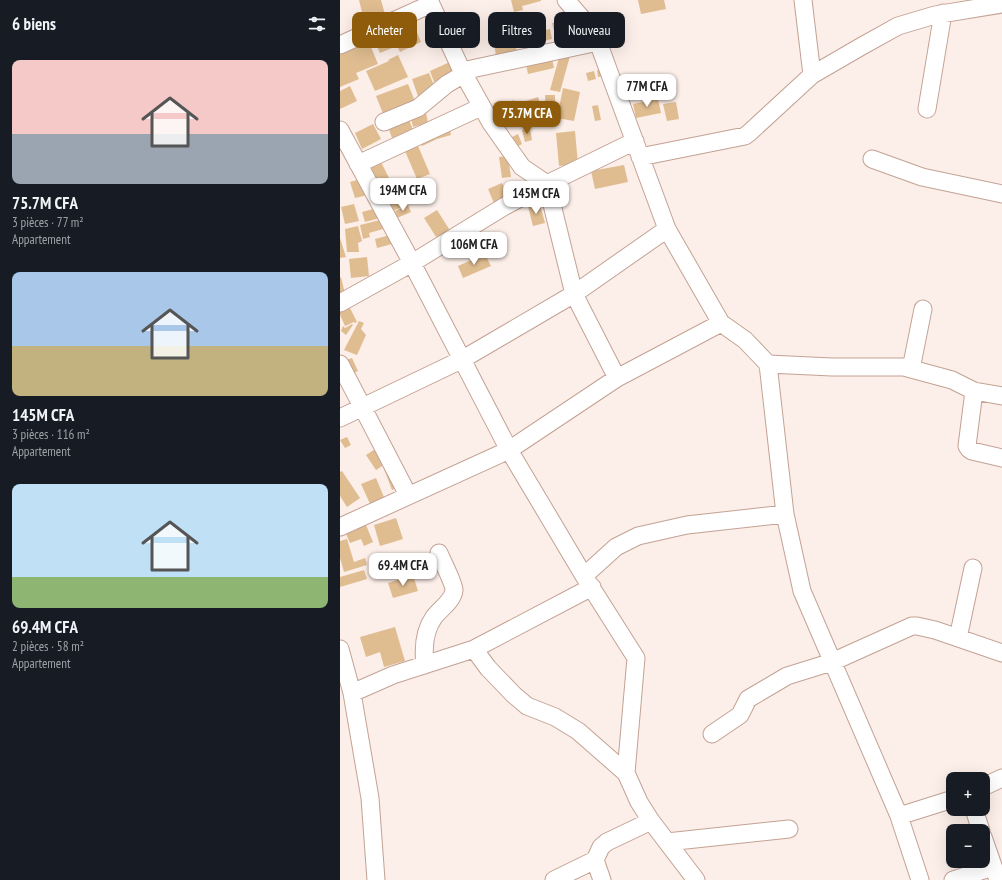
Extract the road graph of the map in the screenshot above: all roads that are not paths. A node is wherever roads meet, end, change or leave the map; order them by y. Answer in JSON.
{"nodes":[{"id":1,"x":566,"y":0,"type":"edge"},
{"id":2,"x":803,"y":0,"type":"edge"},
{"id":3,"x":430,"y":2,"type":"edge"},
{"id":4,"x":1002,"y":4,"type":"edge"},
{"id":5,"x":576,"y":12,"type":"edge"},
{"id":6,"x":943,"y":13,"type":"junction"},
{"id":7,"x":340,"y":45,"type":"edge"},
{"id":8,"x":572,"y":48,"type":"edge"},
{"id":9,"x":600,"y":48,"type":"edge"},
{"id":10,"x":463,"y":73,"type":"junction"},
{"id":11,"x":812,"y":75,"type":"junction"},
{"id":12,"x":481,"y":107,"type":"junction"},
{"id":13,"x":927,"y":109,"type":"dead end"},
{"id":14,"x":384,"y":122,"type":"dead end"},
{"id":15,"x":340,"y":130,"type":"edge"},
{"id":16,"x":635,"y":141,"type":"junction"},
{"id":17,"x":640,"y":157,"type":"junction"},
{"id":18,"x":872,"y":159,"type":"dead end"},
{"id":19,"x":358,"y":164,"type":"junction"},
{"id":20,"x":547,"y":184,"type":"junction"},
{"id":21,"x":1002,"y":194,"type":"edge"},
{"id":22,"x":667,"y":229,"type":"junction"},
{"id":23,"x":412,"y":263,"type":"junction"},
{"id":24,"x":574,"y":294,"type":"junction"},
{"id":25,"x":340,"y":303,"type":"edge"},
{"id":26,"x":923,"y":309,"type":"dead end"},
{"id":27,"x":721,"y":323,"type":"junction"},
{"id":28,"x":463,"y":359,"type":"junction"},
{"id":29,"x":340,"y":364,"type":"edge"},
{"id":30,"x":768,"y":364,"type":"junction"},
{"id":31,"x":911,"y":369,"type":"junction"},
{"id":32,"x":617,"y":378,"type":"junction"},
{"id":33,"x":974,"y":391,"type":"junction"},
{"id":34,"x":1002,"y":396,"type":"edge"},
{"id":35,"x":363,"y":407,"type":"junction"},
{"id":36,"x":340,"y":418,"type":"edge"},
{"id":37,"x":509,"y":450,"type":"junction"},
{"id":38,"x":1002,"y":458,"type":"edge"},
{"id":39,"x":408,"y":495,"type":"junction"},
{"id":40,"x":785,"y":514,"type":"junction"},
{"id":41,"x":340,"y":527,"type":"edge"},
{"id":42,"x":438,"y":553,"type":"dead end"},
{"id":43,"x":973,"y":568,"type":"dead end"},
{"id":44,"x":588,"y":581,"type":"junction"},
{"id":45,"x":958,"y":638,"type":"junction"},
{"id":46,"x":340,"y":649,"type":"edge"},
{"id":47,"x":474,"y":649,"type":"junction"},
{"id":48,"x":1002,"y":653,"type":"edge"},
{"id":49,"x":832,"y":662,"type":"junction"},
{"id":50,"x":426,"y":665,"type":"junction"},
{"id":51,"x":352,"y":693,"type":"junction"},
{"id":52,"x":712,"y":734,"type":"dead end"},
{"id":53,"x":626,"y":773,"type":"junction"},
{"id":54,"x":1002,"y":778,"type":"edge"},
{"id":55,"x":990,"y":784,"type":"edge"},
{"id":56,"x":946,"y":801,"type":"edge"},
{"id":57,"x":899,"y":816,"type":"junction"},
{"id":58,"x":651,"y":821,"type":"junction"},
{"id":59,"x":789,"y":829,"type":"dead end"},
{"id":60,"x":666,"y":842,"type":"junction"},
{"id":61,"x":990,"y":852,"type":"edge"},
{"id":62,"x":595,"y":860,"type":"junction"},
{"id":63,"x":996,"y":864,"type":"edge"},
{"id":64,"x":376,"y":880,"type":"edge"},
{"id":65,"x":554,"y":880,"type":"edge"},
{"id":66,"x":602,"y":880,"type":"edge"},
{"id":67,"x":696,"y":880,"type":"edge"},
{"id":68,"x":920,"y":880,"type":"edge"},
{"id":69,"x":952,"y":880,"type":"edge"}],
"edges":[{"from":1,"to":5,"type":"street"},
{"from":2,"to":11,"type":"street"},
{"from":3,"to":7,"type":"street"},
{"from":3,"to":10,"type":"street"},
{"from":4,"to":6,"type":"street"},
{"from":6,"to":11,"type":"street"},
{"from":6,"to":13,"type":"street"},
{"from":8,"to":10,"type":"street"},
{"from":9,"to":16,"type":"street"},
{"from":10,"to":12,"type":"street"},
{"from":10,"to":14,"type":"street"},
{"from":11,"to":17,"type":"street"},
{"from":12,"to":19,"type":"street"},
{"from":12,"to":20,"type":"street"},
{"from":15,"to":19,"type":"street"},
{"from":16,"to":17,"type":"street"},
{"from":16,"to":20,"type":"street"},
{"from":17,"to":22,"type":"street"},
{"from":18,"to":21,"type":"street"},
{"from":19,"to":23,"type":"street"},
{"from":20,"to":23,"type":"street"},
{"from":20,"to":24,"type":"street"},
{"from":22,"to":24,"type":"street"},
{"from":22,"to":27,"type":"street"},
{"from":23,"to":25,"type":"street"},
{"from":23,"to":28,"type":"street"},
{"from":24,"to":28,"type":"street"},
{"from":24,"to":32,"type":"street"},
{"from":26,"to":31,"type":"street"},
{"from":27,"to":30,"type":"street"},
{"from":27,"to":32,"type":"street"},
{"from":28,"to":35,"type":"street"},
{"from":28,"to":37,"type":"street"},
{"from":29,"to":35,"type":"street"},
{"from":30,"to":31,"type":"street"},
{"from":30,"to":40,"type":"street"},
{"from":31,"to":33,"type":"street"},
{"from":32,"to":37,"type":"street"},
{"from":33,"to":34,"type":"street"},
{"from":33,"to":38,"type":"street"},
{"from":35,"to":36,"type":"street"},
{"from":35,"to":39,"type":"street"},
{"from":37,"to":39,"type":"street"},
{"from":37,"to":44,"type":"street"},
{"from":39,"to":41,"type":"street"},
{"from":40,"to":44,"type":"street"},
{"from":40,"to":49,"type":"street"},
{"from":42,"to":50,"type":"street"},
{"from":43,"to":45,"type":"street"},
{"from":44,"to":47,"type":"street"},
{"from":44,"to":53,"type":"street"},
{"from":45,"to":48,"type":"street"},
{"from":45,"to":49,"type":"street"},
{"from":46,"to":51,"type":"street"},
{"from":47,"to":50,"type":"street"},
{"from":47,"to":53,"type":"street"},
{"from":49,"to":52,"type":"street"},
{"from":49,"to":57,"type":"street"},
{"from":50,"to":51,"type":"street"},
{"from":51,"to":64,"type":"street"},
{"from":53,"to":58,"type":"street"},
{"from":54,"to":55,"type":"street"},
{"from":56,"to":57,"type":"street"},
{"from":57,"to":68,"type":"street"},
{"from":58,"to":60,"type":"street"},
{"from":58,"to":62,"type":"street"},
{"from":59,"to":60,"type":"street"},
{"from":60,"to":67,"type":"street"},
{"from":61,"to":63,"type":"street"},
{"from":62,"to":65,"type":"street"},
{"from":62,"to":66,"type":"street"},
{"from":63,"to":69,"type":"street"}]}
